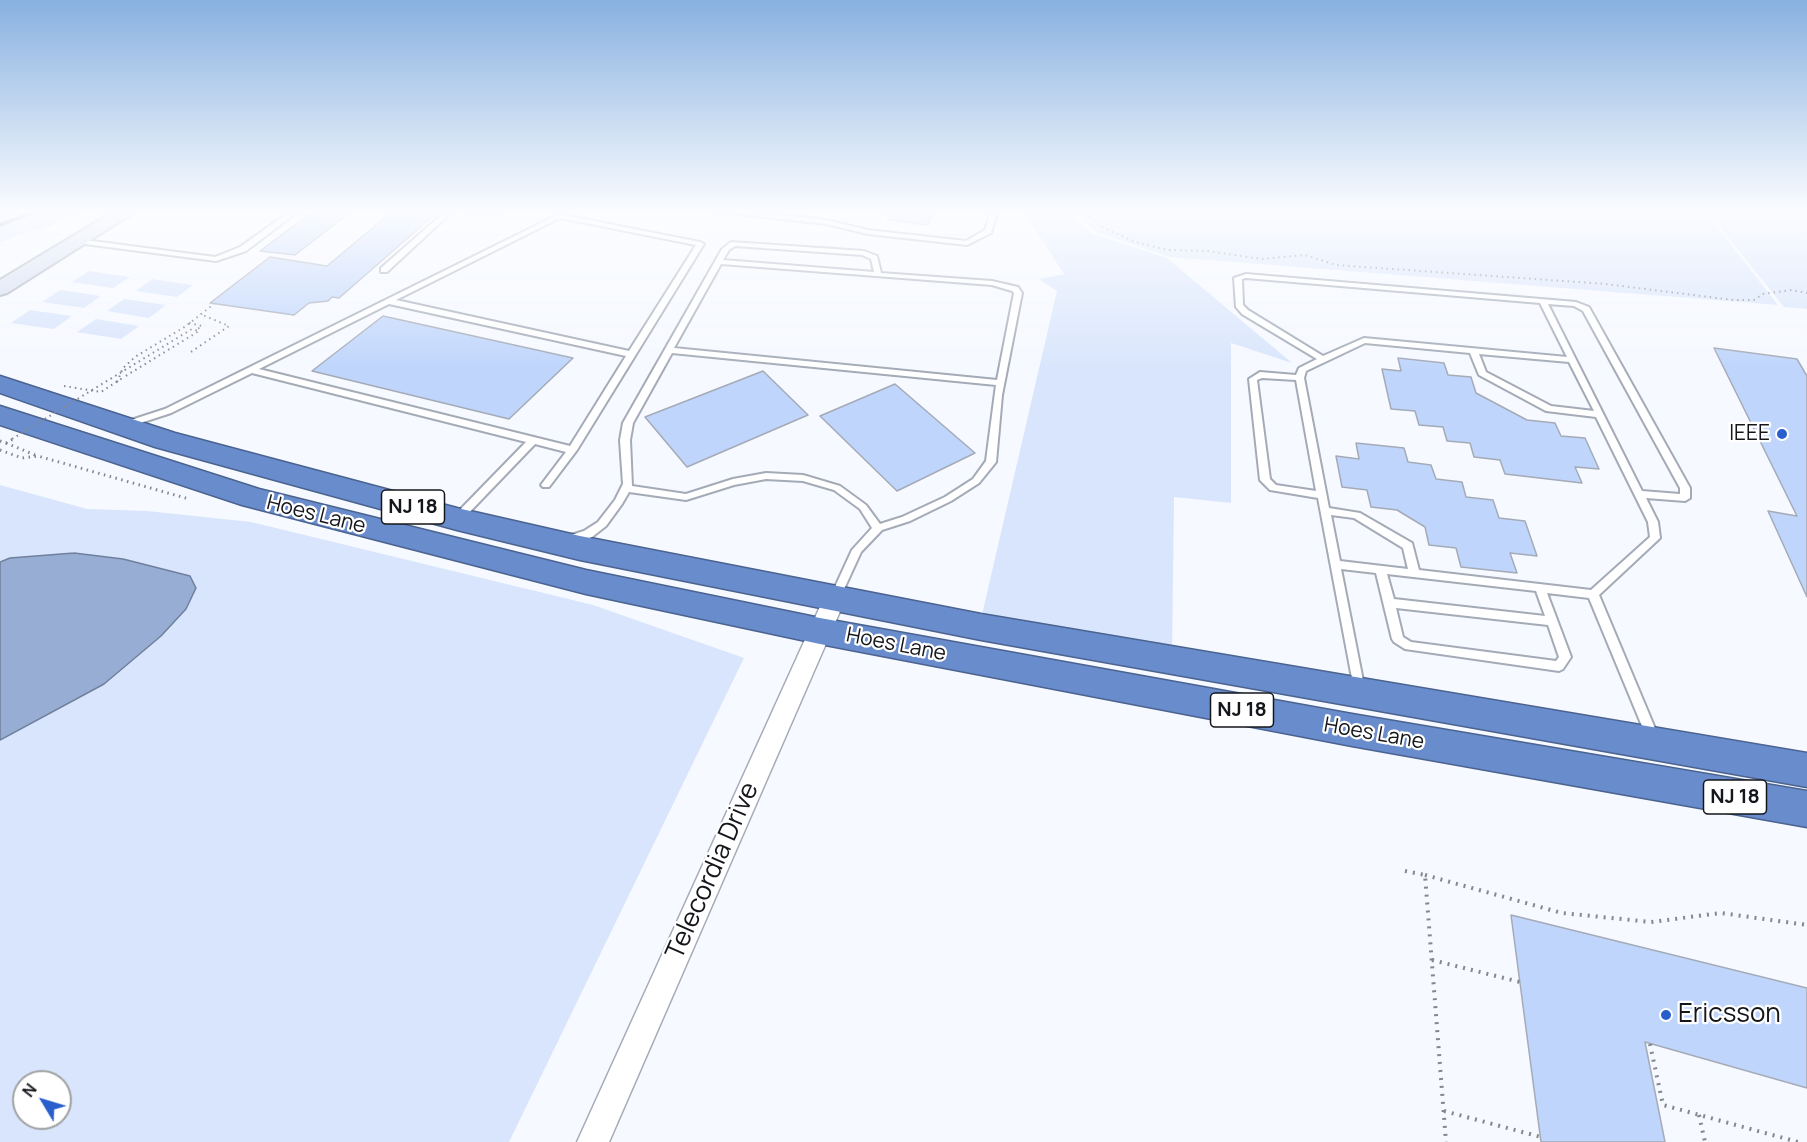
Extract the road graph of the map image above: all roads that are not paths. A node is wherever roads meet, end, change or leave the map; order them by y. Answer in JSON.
{"nodes":[{"id":1,"x":41,"y":263,"type":"edge"},
{"id":2,"x":391,"y":263,"type":"edge"},
{"id":3,"x":464,"y":263,"type":"edge"},
{"id":4,"x":688,"y":263,"type":"edge"},
{"id":5,"x":719,"y":263,"type":"edge"},
{"id":6,"x":736,"y":263,"type":"edge"},
{"id":7,"x":875,"y":263,"type":"edge"},
{"id":8,"x":384,"y":270,"type":"dead end"},
{"id":9,"x":878,"y":275,"type":"junction"},
{"id":10,"x":0,"y":289,"type":"edge"},
{"id":11,"x":388,"y":301,"type":"junction"},
{"id":12,"x":1543,"y":301,"type":"junction"},
{"id":13,"x":669,"y":350,"type":"junction"},
{"id":14,"x":1473,"y":350,"type":"junction"},
{"id":15,"x":630,"y":354,"type":"junction"},
{"id":16,"x":1323,"y":359,"type":"junction"},
{"id":17,"x":1572,"y":360,"type":"junction"},
{"id":18,"x":252,"y":369,"type":"junction"},
{"id":19,"x":1300,"y":378,"type":"junction"},
{"id":20,"x":1000,"y":383,"type":"junction"},
{"id":21,"x":0,"y":384,"type":"edge"},
{"id":22,"x":1600,"y":415,"type":"junction"},
{"id":23,"x":119,"y":426,"type":"junction"},
{"id":24,"x":3,"y":429,"type":"edge"},
{"id":25,"x":534,"y":440,"type":"junction"},
{"id":26,"x":572,"y":450,"type":"junction"},
{"id":27,"x":546,"y":485,"type":"dead end"},
{"id":28,"x":626,"y":488,"type":"junction"},
{"id":29,"x":1639,"y":494,"type":"junction"},
{"id":30,"x":1322,"y":495,"type":"junction"},
{"id":31,"x":1325,"y":511,"type":"junction"},
{"id":32,"x":457,"y":519,"type":"junction"},
{"id":33,"x":878,"y":528,"type":"junction"},
{"id":34,"x":559,"y":544,"type":"junction"},
{"id":35,"x":1335,"y":564,"type":"junction"},
{"id":36,"x":1381,"y":570,"type":"junction"},
{"id":37,"x":1415,"y":574,"type":"junction"},
{"id":38,"x":1540,"y":588,"type":"junction"},
{"id":39,"x":1593,"y":594,"type":"junction"},
{"id":40,"x":1389,"y":603,"type":"junction"},
{"id":41,"x":827,"y":615,"type":"junction"},
{"id":42,"x":1552,"y":621,"type":"junction"},
{"id":43,"x":1359,"y":692,"type":"junction"},
{"id":44,"x":1655,"y":744,"type":"junction"},
{"id":45,"x":1807,"y":770,"type":"edge"},
{"id":46,"x":1807,"y":809,"type":"edge"},
{"id":47,"x":593,"y":1142,"type":"edge"}],
"edges":[{"from":1,"to":10,"type":"street"},
{"from":2,"to":8,"type":"lane"},
{"from":3,"to":11,"type":"lane"},
{"from":4,"to":15,"type":"lane"},
{"from":5,"to":13,"type":"lane"},
{"from":6,"to":9,"type":"lane"},
{"from":7,"to":9,"type":"lane"},
{"from":9,"to":20,"type":"lane"},
{"from":11,"to":15,"type":"lane"},
{"from":11,"to":18,"type":"lane"},
{"from":12,"to":16,"type":"lane"},
{"from":12,"to":17,"type":"lane"},
{"from":12,"to":29,"type":"lane"},
{"from":13,"to":20,"type":"lane"},
{"from":13,"to":28,"type":"lane"},
{"from":14,"to":16,"type":"lane"},
{"from":14,"to":17,"type":"lane"},
{"from":14,"to":22,"type":"lane"},
{"from":15,"to":26,"type":"lane"},
{"from":16,"to":19,"type":"lane"},
{"from":17,"to":22,"type":"lane"},
{"from":18,"to":23,"type":"lane"},
{"from":18,"to":25,"type":"lane"},
{"from":19,"to":30,"type":"lane"},
{"from":19,"to":30,"type":"lane"},
{"from":20,"to":33,"type":"lane"},
{"from":21,"to":23,"type":"highway","name":"Hoes Lane","number":"NJ 18"},
{"from":22,"to":29,"type":"lane"},
{"from":23,"to":32,"type":"highway","name":"Hoes Lane","number":"NJ 18"},
{"from":24,"to":41,"type":"highway","name":"Hoes Lane","number":"NJ 18"},
{"from":25,"to":26,"type":"lane"},
{"from":25,"to":32,"type":"lane"},
{"from":26,"to":27,"type":"lane"},
{"from":28,"to":33,"type":"lane"},
{"from":28,"to":34,"type":"lane"},
{"from":29,"to":39,"type":"lane"},
{"from":30,"to":31,"type":"lane"},
{"from":31,"to":35,"type":"lane"},
{"from":31,"to":37,"type":"lane"},
{"from":32,"to":34,"type":"highway","name":"Hoes Lane","number":"NJ 18"},
{"from":33,"to":41,"type":"lane"},
{"from":34,"to":41,"type":"highway","name":"Hoes Lane","number":"NJ 18"},
{"from":35,"to":36,"type":"lane"},
{"from":35,"to":43,"type":"lane"},
{"from":36,"to":37,"type":"lane"},
{"from":36,"to":40,"type":"lane"},
{"from":37,"to":38,"type":"lane"},
{"from":38,"to":39,"type":"lane"},
{"from":38,"to":42,"type":"lane"},
{"from":39,"to":44,"type":"lane"},
{"from":40,"to":42,"type":"lane"},
{"from":40,"to":42,"type":"lane"},
{"from":41,"to":43,"type":"highway","name":"Hoes Lane","number":"NJ 18"},
{"from":41,"to":46,"type":"highway","name":"Hoes Lane","number":"NJ 18"},
{"from":41,"to":47,"type":"street","name":"Telecordia Drive"},
{"from":43,"to":44,"type":"highway","name":"Hoes Lane","number":"NJ 18"},
{"from":44,"to":45,"type":"highway","name":"Hoes Lane","number":"NJ 18"}]}
